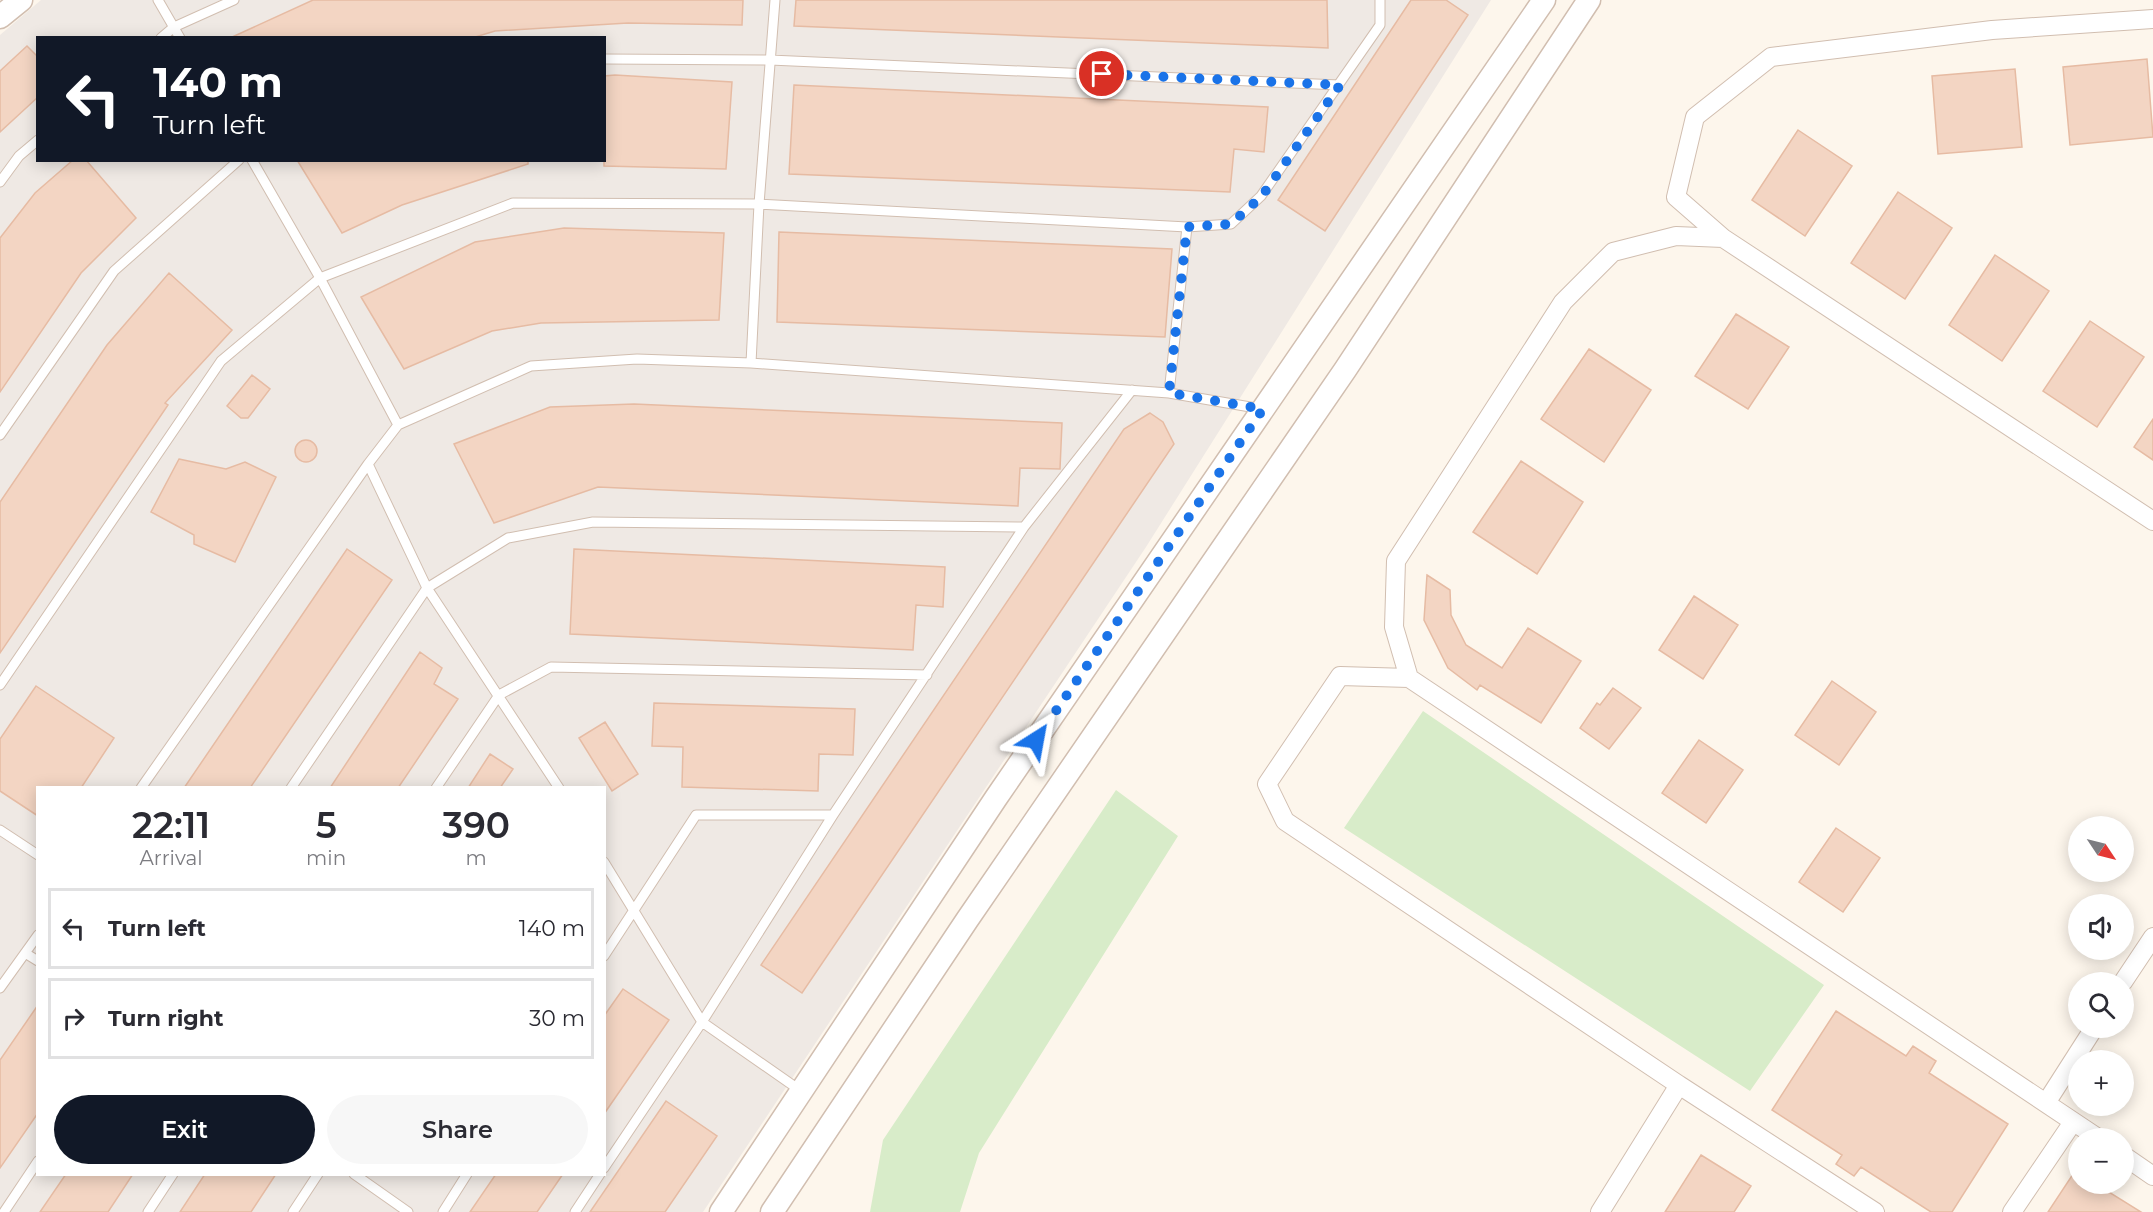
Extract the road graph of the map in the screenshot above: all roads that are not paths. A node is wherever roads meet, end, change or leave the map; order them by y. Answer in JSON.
{"nodes":[{"id":1,"x":21,"y":0,"type":"edge"},
{"id":2,"x":158,"y":0,"type":"edge"},
{"id":3,"x":234,"y":0,"type":"edge"},
{"id":4,"x":775,"y":0,"type":"edge"},
{"id":5,"x":1380,"y":0,"type":"edge"},
{"id":6,"x":1544,"y":0,"type":"edge"},
{"id":7,"x":1589,"y":0,"type":"edge"},
{"id":8,"x":1605,"y":0,"type":"edge"},
{"id":9,"x":0,"y":17,"type":"edge"},
{"id":10,"x":2153,"y":19,"type":"edge"},
{"id":11,"x":174,"y":27,"type":"junction"},
{"id":12,"x":163,"y":36,"type":"edge"},
{"id":13,"x":179,"y":36,"type":"edge"},
{"id":14,"x":606,"y":59,"type":"edge"},
{"id":15,"x":770,"y":60,"type":"junction"},
{"id":16,"x":1541,"y":71,"type":"junction"},
{"id":17,"x":1340,"y":85,"type":"junction"},
{"id":18,"x":36,"y":142,"type":"edge"},
{"id":19,"x":237,"y":162,"type":"edge"},
{"id":20,"x":253,"y":162,"type":"edge"},
{"id":21,"x":0,"y":182,"type":"edge"},
{"id":22,"x":759,"y":204,"type":"junction"},
{"id":23,"x":1187,"y":227,"type":"junction"},
{"id":24,"x":1723,"y":238,"type":"junction"},
{"id":25,"x":320,"y":278,"type":"junction"},
{"id":26,"x":751,"y":363,"type":"junction"},
{"id":27,"x":1132,"y":390,"type":"junction"},
{"id":28,"x":1169,"y":393,"type":"junction"},
{"id":29,"x":1263,"y":409,"type":"junction"},
{"id":30,"x":398,"y":425,"type":"junction"},
{"id":31,"x":0,"y":435,"type":"edge"},
{"id":32,"x":368,"y":464,"type":"junction"},
{"id":33,"x":2153,"y":521,"type":"edge"},
{"id":34,"x":1023,"y":527,"type":"junction"},
{"id":35,"x":427,"y":588,"type":"junction"},
{"id":36,"x":927,"y":675,"type":"junction"},
{"id":37,"x":1409,"y":678,"type":"junction"},
{"id":38,"x":0,"y":685,"type":"edge"},
{"id":39,"x":499,"y":695,"type":"junction"},
{"id":40,"x":142,"y":786,"type":"edge"},
{"id":41,"x":292,"y":786,"type":"edge"},
{"id":42,"x":437,"y":786,"type":"edge"},
{"id":43,"x":558,"y":786,"type":"edge"},
{"id":44,"x":833,"y":815,"type":"junction"},
{"id":45,"x":0,"y":830,"type":"edge"},
{"id":46,"x":36,"y":854,"type":"edge"},
{"id":47,"x":606,"y":865,"type":"edge"},
{"id":48,"x":633,"y":911,"type":"junction"},
{"id":49,"x":2153,"y":937,"type":"edge"},
{"id":50,"x":36,"y":938,"type":"edge"},
{"id":51,"x":25,"y":953,"type":"junction"},
{"id":52,"x":606,"y":953,"type":"edge"},
{"id":53,"x":36,"y":960,"type":"edge"},
{"id":54,"x":2130,"y":972,"type":"edge"},
{"id":55,"x":0,"y":988,"type":"edge"},
{"id":56,"x":702,"y":1022,"type":"junction"},
{"id":57,"x":2088,"y":1038,"type":"edge"},
{"id":58,"x":1679,"y":1085,"type":"junction"},
{"id":59,"x":801,"y":1091,"type":"junction"},
{"id":60,"x":2046,"y":1103,"type":"junction"},
{"id":61,"x":2073,"y":1122,"type":"junction"},
{"id":62,"x":2082,"y":1128,"type":"edge"},
{"id":63,"x":2134,"y":1163,"type":"edge"},
{"id":64,"x":36,"y":1164,"type":"edge"},
{"id":65,"x":606,"y":1165,"type":"edge"},
{"id":66,"x":172,"y":1176,"type":"edge"},
{"id":67,"x":317,"y":1176,"type":"edge"},
{"id":68,"x":357,"y":1176,"type":"edge"},
{"id":69,"x":465,"y":1176,"type":"edge"},
{"id":70,"x":599,"y":1176,"type":"edge"},
{"id":71,"x":2153,"y":1176,"type":"edge"},
{"id":72,"x":4,"y":1212,"type":"edge"},
{"id":73,"x":148,"y":1212,"type":"edge"},
{"id":74,"x":293,"y":1212,"type":"edge"},
{"id":75,"x":408,"y":1212,"type":"edge"},
{"id":76,"x":443,"y":1212,"type":"edge"},
{"id":77,"x":575,"y":1212,"type":"edge"},
{"id":78,"x":721,"y":1212,"type":"edge"},
{"id":79,"x":772,"y":1212,"type":"edge"},
{"id":80,"x":1600,"y":1212,"type":"edge"},
{"id":81,"x":1875,"y":1212,"type":"edge"},
{"id":82,"x":2012,"y":1212,"type":"edge"}],
"edges":[{"from":1,"to":9,"type":"street"},
{"from":2,"to":11,"type":"lane"},
{"from":3,"to":11,"type":"lane"},
{"from":4,"to":15,"type":"lane"},
{"from":5,"to":17,"type":"lane"},
{"from":6,"to":29,"type":"street"},
{"from":7,"to":16,"type":"street"},
{"from":8,"to":16,"type":"street"},
{"from":10,"to":24,"type":"street"},
{"from":11,"to":12,"type":"lane"},
{"from":11,"to":13,"type":"lane"},
{"from":14,"to":15,"type":"lane"},
{"from":15,"to":17,"type":"lane"},
{"from":15,"to":22,"type":"lane"},
{"from":16,"to":79,"type":"street"},
{"from":17,"to":23,"type":"lane"},
{"from":18,"to":21,"type":"lane"},
{"from":19,"to":31,"type":"lane"},
{"from":20,"to":25,"type":"lane"},
{"from":22,"to":23,"type":"lane"},
{"from":22,"to":25,"type":"lane"},
{"from":22,"to":26,"type":"lane"},
{"from":23,"to":28,"type":"lane"},
{"from":24,"to":33,"type":"street"},
{"from":24,"to":37,"type":"street"},
{"from":25,"to":30,"type":"lane"},
{"from":25,"to":38,"type":"lane"},
{"from":26,"to":27,"type":"lane"},
{"from":26,"to":30,"type":"lane"},
{"from":27,"to":28,"type":"lane"},
{"from":27,"to":34,"type":"lane"},
{"from":28,"to":29,"type":"lane"},
{"from":29,"to":59,"type":"street"},
{"from":30,"to":32,"type":"lane"},
{"from":32,"to":35,"type":"lane"},
{"from":32,"to":40,"type":"lane"},
{"from":34,"to":35,"type":"lane"},
{"from":34,"to":36,"type":"lane"},
{"from":35,"to":39,"type":"lane"},
{"from":35,"to":41,"type":"lane"},
{"from":36,"to":39,"type":"lane"},
{"from":36,"to":44,"type":"lane"},
{"from":37,"to":58,"type":"street"},
{"from":37,"to":60,"type":"street"},
{"from":39,"to":42,"type":"lane"},
{"from":39,"to":43,"type":"lane"},
{"from":44,"to":48,"type":"lane"},
{"from":44,"to":56,"type":"lane"},
{"from":45,"to":46,"type":"lane"},
{"from":47,"to":48,"type":"lane"},
{"from":48,"to":52,"type":"lane"},
{"from":48,"to":56,"type":"lane"},
{"from":49,"to":54,"type":"street"},
{"from":50,"to":51,"type":"lane"},
{"from":51,"to":53,"type":"lane"},
{"from":51,"to":55,"type":"lane"},
{"from":56,"to":59,"type":"lane"},
{"from":56,"to":65,"type":"lane"},
{"from":57,"to":60,"type":"street"},
{"from":58,"to":80,"type":"street"},
{"from":58,"to":81,"type":"street"},
{"from":59,"to":78,"type":"street"},
{"from":60,"to":61,"type":"street"},
{"from":61,"to":62,"type":"street"},
{"from":61,"to":82,"type":"street"},
{"from":63,"to":71,"type":"street"},
{"from":64,"to":72,"type":"lane"},
{"from":66,"to":73,"type":"lane"},
{"from":67,"to":74,"type":"lane"},
{"from":68,"to":75,"type":"lane"},
{"from":69,"to":76,"type":"lane"},
{"from":70,"to":77,"type":"lane"}]}
